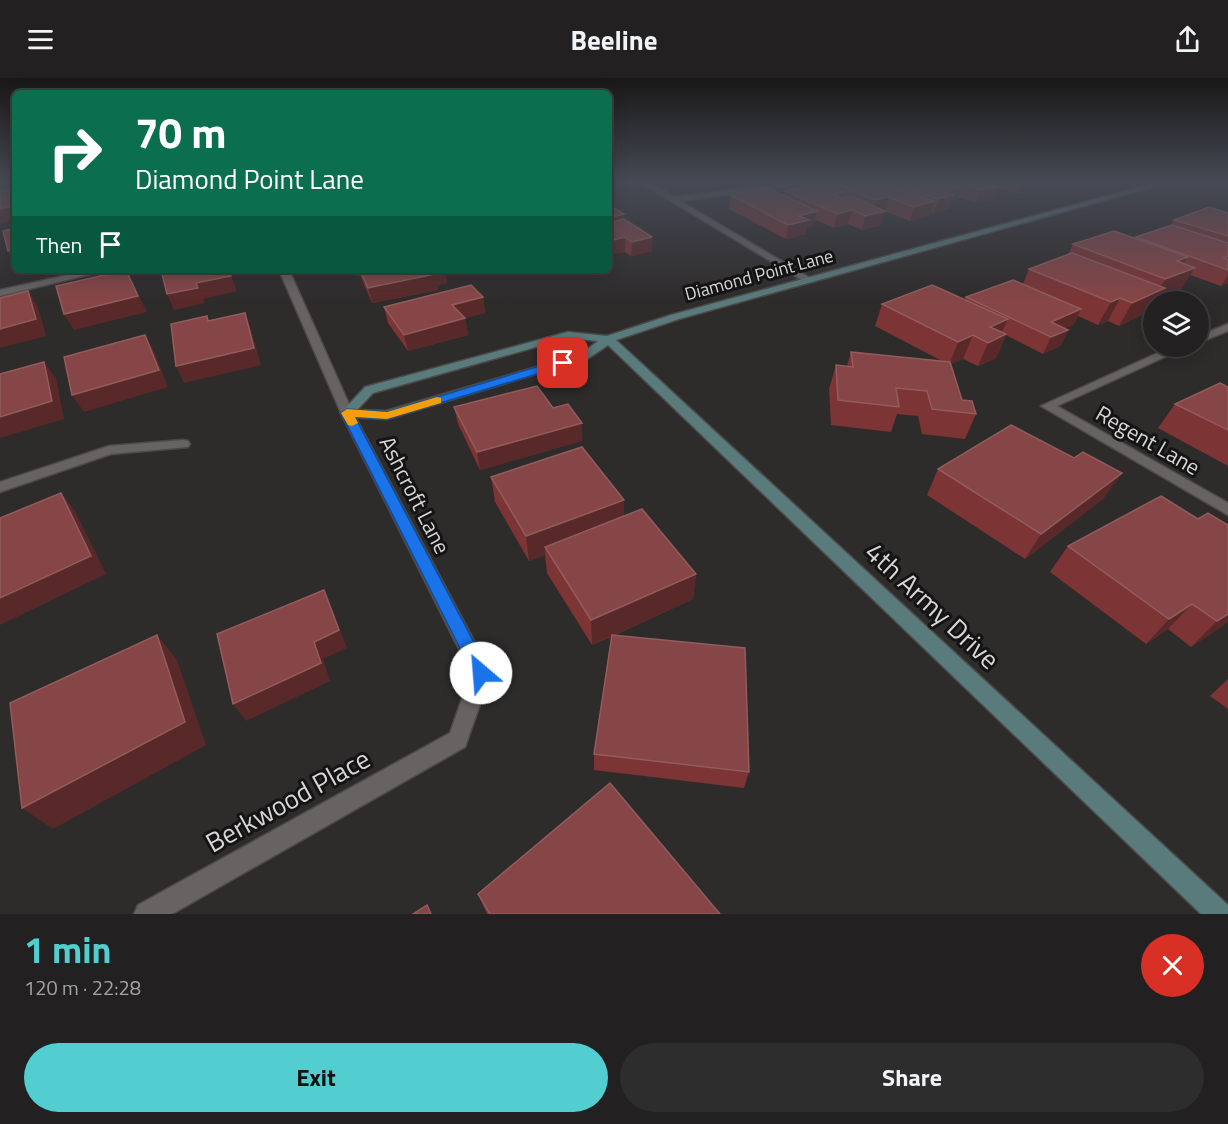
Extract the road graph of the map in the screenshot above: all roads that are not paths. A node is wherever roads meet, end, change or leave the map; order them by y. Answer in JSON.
{"nodes":[{"id":1,"x":711,"y":222,"type":"edge"},
{"id":2,"x":1022,"y":222,"type":"edge"},
{"id":3,"x":90,"y":273,"type":"edge"},
{"id":4,"x":285,"y":273,"type":"edge"},
{"id":5,"x":810,"y":280,"type":"junction"},
{"id":6,"x":0,"y":293,"type":"edge"},
{"id":7,"x":1228,"y":327,"type":"edge"},
{"id":8,"x":1209,"y":335,"type":"edge"},
{"id":9,"x":608,"y":339,"type":"junction"},
{"id":10,"x":1159,"y":357,"type":"edge"},
{"id":11,"x":347,"y":413,"type":"junction"},
{"id":12,"x":183,"y":444,"type":"dead end"},
{"id":13,"x":0,"y":487,"type":"edge"},
{"id":14,"x":1228,"y":510,"type":"edge"},
{"id":15,"x":458,"y":740,"type":"joint"},
{"id":16,"x":147,"y":914,"type":"edge"},
{"id":17,"x":1219,"y":914,"type":"edge"}],
"edges":[{"from":1,"to":5,"type":"street"},
{"from":2,"to":5,"type":"street","name":"Diamond Point Lane"},
{"from":3,"to":6,"type":"street"},
{"from":4,"to":11,"type":"street","name":"Ashcroft Lane"},
{"from":5,"to":9,"type":"street","name":"Diamond Point Lane"},
{"from":7,"to":8,"type":"street"},
{"from":9,"to":11,"type":"street","name":"Diamond Point Lane"},
{"from":9,"to":11,"type":"street","name":"Diamond Point Lane"},
{"from":9,"to":17,"type":"street","name":"4th Army Drive"},
{"from":10,"to":14,"type":"street","name":"Regent Lane"},
{"from":11,"to":15,"type":"street","name":"Ashcroft Lane"},
{"from":12,"to":13,"type":"street"},
{"from":15,"to":16,"type":"street","name":"Berkwood Place"}]}
